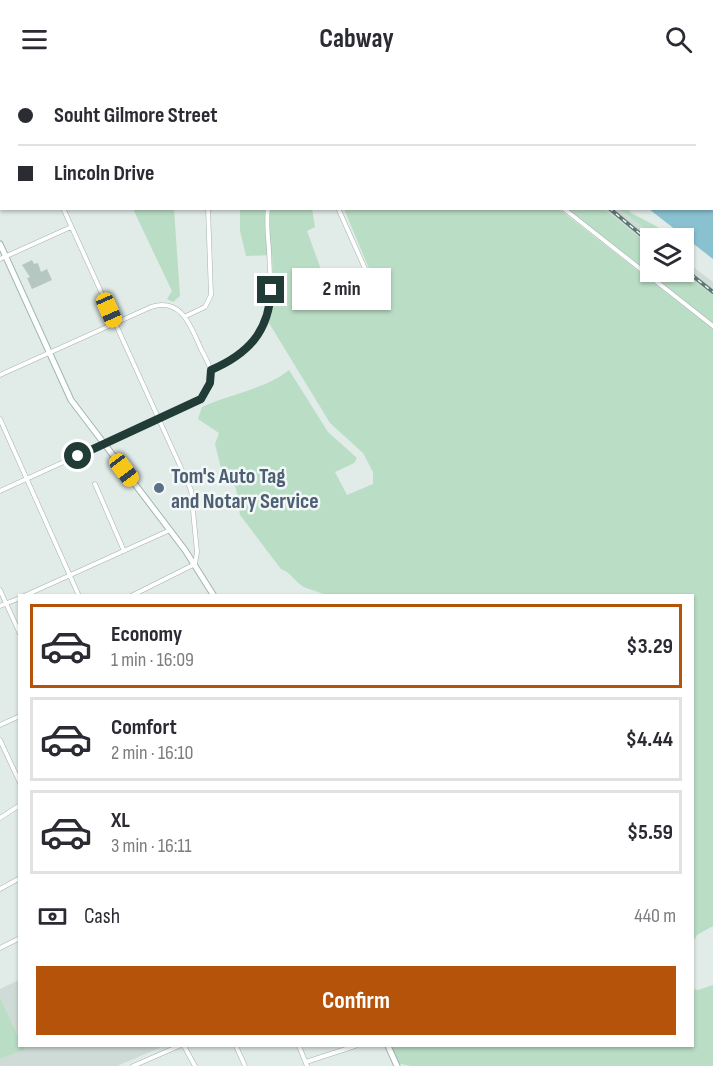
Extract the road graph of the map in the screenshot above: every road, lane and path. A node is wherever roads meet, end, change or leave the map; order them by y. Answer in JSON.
{"nodes":[{"id":1,"x":64,"y":210,"type":"edge"},
{"id":2,"x":208,"y":210,"type":"edge"},
{"id":3,"x":268,"y":210,"type":"edge"},
{"id":4,"x":339,"y":210,"type":"edge"},
{"id":5,"x":566,"y":210,"type":"edge"},
{"id":6,"x":71,"y":226,"type":"junction"},
{"id":7,"x":0,"y":244,"type":"edge"},
{"id":8,"x":3,"y":257,"type":"edge"},
{"id":9,"x":367,"y":273,"type":"dead end"},
{"id":10,"x":186,"y":316,"type":"junction"},
{"id":11,"x":115,"y":323,"type":"junction"},
{"id":12,"x":713,"y":326,"type":"edge"},
{"id":13,"x":49,"y":353,"type":"junction"},
{"id":14,"x":211,"y":370,"type":"junction"},
{"id":15,"x":0,"y":375,"type":"edge"},
{"id":16,"x":0,"y":419,"type":"edge"},
{"id":17,"x":158,"y":420,"type":"junction"},
{"id":18,"x":104,"y":444,"type":"junction"},
{"id":19,"x":27,"y":479,"type":"junction"},
{"id":20,"x":94,"y":484,"type":"dead end"},
{"id":21,"x":0,"y":491,"type":"edge"},
{"id":22,"x":170,"y":530,"type":"junction"},
{"id":23,"x":124,"y":551,"type":"junction"},
{"id":24,"x":195,"y":564,"type":"junction"},
{"id":25,"x":70,"y":575,"type":"junction"},
{"id":26,"x":0,"y":590,"type":"edge"},
{"id":27,"x":28,"y":594,"type":"edge"},
{"id":28,"x":78,"y":594,"type":"edge"},
{"id":29,"x":135,"y":594,"type":"edge"},
{"id":30,"x":213,"y":594,"type":"edge"},
{"id":31,"x":18,"y":599,"type":"edge"},
{"id":32,"x":6,"y":604,"type":"junction"},
{"id":33,"x":0,"y":606,"type":"edge"},
{"id":34,"x":18,"y":630,"type":"edge"},
{"id":35,"x":18,"y":717,"type":"edge"},
{"id":36,"x":0,"y":725,"type":"edge"},
{"id":37,"x":0,"y":740,"type":"edge"},
{"id":38,"x":18,"y":779,"type":"edge"},
{"id":39,"x":18,"y":807,"type":"edge"},
{"id":40,"x":0,"y":818,"type":"edge"},
{"id":41,"x":18,"y":879,"type":"edge"},
{"id":42,"x":0,"y":889,"type":"edge"},
{"id":43,"x":18,"y":939,"type":"edge"},
{"id":44,"x":0,"y":948,"type":"edge"},
{"id":45,"x":177,"y":1047,"type":"edge"},
{"id":46,"x":185,"y":1047,"type":"edge"},
{"id":47,"x":236,"y":1047,"type":"edge"},
{"id":48,"x":299,"y":1047,"type":"edge"},
{"id":49,"x":352,"y":1047,"type":"edge"},
{"id":50,"x":388,"y":1047,"type":"edge"},
{"id":51,"x":145,"y":1064,"type":"edge"},
{"id":52,"x":307,"y":1064,"type":"edge"},
{"id":53,"x":133,"y":1066,"type":"edge"},
{"id":54,"x":195,"y":1066,"type":"edge"},
{"id":55,"x":244,"y":1066,"type":"edge"},
{"id":56,"x":397,"y":1066,"type":"edge"}],
"edges":[{"from":1,"to":6,"type":"street"},
{"from":2,"to":10,"type":"street"},
{"from":3,"to":14,"type":"street"},
{"from":4,"to":9,"type":"street"},
{"from":5,"to":12,"type":"street"},
{"from":6,"to":8,"type":"street"},
{"from":6,"to":11,"type":"street"},
{"from":7,"to":8,"type":"main road"},
{"from":8,"to":13,"type":"main road"},
{"from":10,"to":11,"type":"street"},
{"from":10,"to":14,"type":"street"},
{"from":11,"to":13,"type":"street"},
{"from":11,"to":17,"type":"street"},
{"from":13,"to":15,"type":"street"},
{"from":13,"to":18,"type":"main road"},
{"from":14,"to":17,"type":"street"},
{"from":16,"to":19,"type":"street"},
{"from":17,"to":18,"type":"street"},
{"from":17,"to":24,"type":"street"},
{"from":18,"to":19,"type":"street"},
{"from":18,"to":22,"type":"main road"},
{"from":19,"to":21,"type":"street"},
{"from":19,"to":25,"type":"street"},
{"from":20,"to":23,"type":"street"},
{"from":22,"to":23,"type":"street"},
{"from":22,"to":24,"type":"main road"},
{"from":23,"to":25,"type":"street"},
{"from":24,"to":29,"type":"street"},
{"from":24,"to":30,"type":"main road"},
{"from":25,"to":27,"type":"street"},
{"from":25,"to":28,"type":"street"},
{"from":26,"to":32,"type":"street"},
{"from":31,"to":32,"type":"street"},
{"from":32,"to":33,"type":"street"},
{"from":32,"to":34,"type":"street"},
{"from":35,"to":36,"type":"street"},
{"from":37,"to":38,"type":"street"},
{"from":39,"to":40,"type":"street"},
{"from":41,"to":42,"type":"street"},
{"from":43,"to":44,"type":"street"},
{"from":45,"to":51,"type":"street"},
{"from":46,"to":54,"type":"street"},
{"from":47,"to":55,"type":"street"},
{"from":48,"to":52,"type":"street"},
{"from":49,"to":52,"type":"street"},
{"from":50,"to":56,"type":"main road"},
{"from":51,"to":53,"type":"street"}]}
